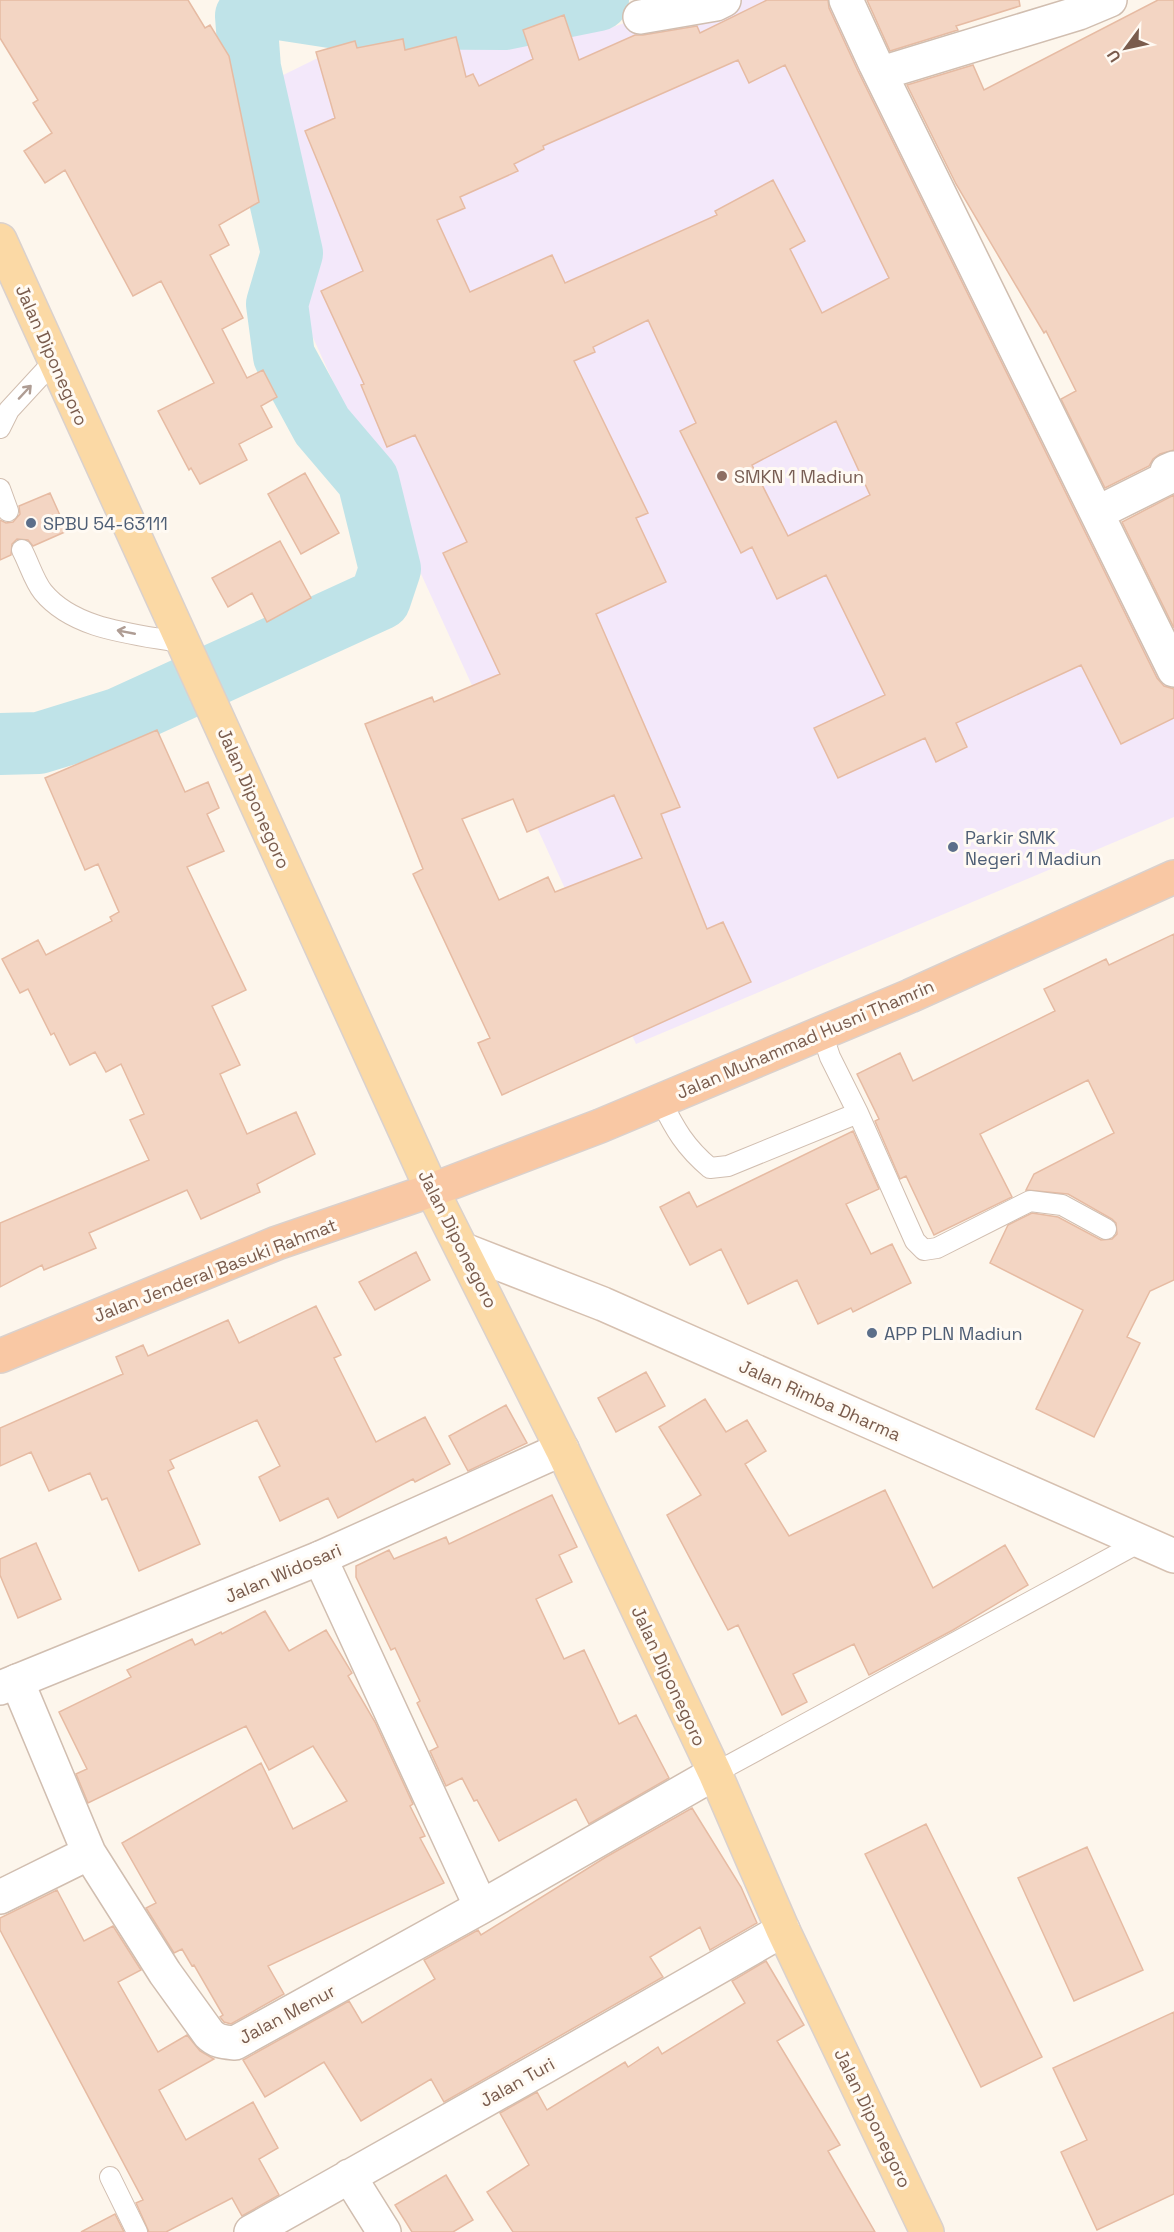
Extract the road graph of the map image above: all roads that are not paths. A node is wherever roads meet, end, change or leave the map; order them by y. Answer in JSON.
{"nodes":[{"id":1,"x":724,"y":0,"type":"edge"},
{"id":2,"x":846,"y":0,"type":"edge"},
{"id":3,"x":1110,"y":0,"type":"edge"},
{"id":4,"x":640,"y":17,"type":"dead end"},
{"id":5,"x":875,"y":63,"type":"junction"},
{"id":6,"x":0,"y":240,"type":"edge"},
{"id":7,"x":55,"y":360,"type":"junction"},
{"id":8,"x":0,"y":428,"type":"edge"},
{"id":9,"x":1174,"y":468,"type":"edge"},
{"id":10,"x":0,"y":489,"type":"edge"},
{"id":11,"x":8,"y":511,"type":"dead end"},
{"id":12,"x":1097,"y":513,"type":"junction"},
{"id":13,"x":22,"y":550,"type":"dead end"},
{"id":14,"x":184,"y":645,"type":"junction"},
{"id":15,"x":1174,"y":670,"type":"edge"},
{"id":16,"x":1174,"y":877,"type":"edge"},
{"id":17,"x":822,"y":1033,"type":"junction"},
{"id":18,"x":661,"y":1101,"type":"junction"},
{"id":19,"x":858,"y":1113,"type":"junction"},
{"id":20,"x":432,"y":1190,"type":"junction"},
{"id":21,"x":1106,"y":1229,"type":"dead end"},
{"id":22,"x":464,"y":1250,"type":"junction"},
{"id":23,"x":0,"y":1356,"type":"edge"},
{"id":24,"x":562,"y":1449,"type":"junction"},
{"id":25,"x":1140,"y":1542,"type":"junction"},
{"id":26,"x":1174,"y":1556,"type":"edge"},
{"id":27,"x":320,"y":1558,"type":"junction"},
{"id":28,"x":8,"y":1685,"type":"edge"},
{"id":29,"x":715,"y":1773,"type":"junction"},
{"id":30,"x":89,"y":1853,"type":"junction"},
{"id":31,"x":0,"y":1897,"type":"edge"},
{"id":32,"x":481,"y":1906,"type":"junction"},
{"id":33,"x":783,"y":1930,"type":"junction"},
{"id":34,"x":349,"y":2176,"type":"junction"},
{"id":35,"x":110,"y":2177,"type":"dead end"},
{"id":36,"x":265,"y":2228,"type":"edge"},
{"id":37,"x":137,"y":2232,"type":"edge"},
{"id":38,"x":384,"y":2232,"type":"edge"},
{"id":39,"x":927,"y":2232,"type":"edge"}],
"edges":[{"from":1,"to":4,"type":"street"},
{"from":2,"to":5,"type":"street"},
{"from":3,"to":5,"type":"street"},
{"from":5,"to":12,"type":"street"},
{"from":6,"to":7,"type":"main road","name":"Jalan Diponegoro"},
{"from":8,"to":7,"type":"lane","one_way":true},
{"from":7,"to":14,"type":"main road","name":"Jalan Diponegoro"},
{"from":9,"to":12,"type":"street"},
{"from":10,"to":11,"type":"lane"},
{"from":12,"to":15,"type":"street"},
{"from":14,"to":13,"type":"lane","one_way":true},
{"from":14,"to":20,"type":"main road","name":"Jalan Diponegoro"},
{"from":16,"to":17,"type":"highway","name":"Jalan Muhammad Husni Thamrin"},
{"from":17,"to":18,"type":"highway","name":"Jalan Muhammad Husni Thamrin"},
{"from":17,"to":19,"type":"lane"},
{"from":18,"to":19,"type":"lane"},
{"from":18,"to":20,"type":"highway","name":"Jalan Muhammad Husni Thamrin"},
{"from":19,"to":21,"type":"lane"},
{"from":20,"to":22,"type":"main road","name":"Jalan Diponegoro"},
{"from":20,"to":23,"type":"highway","name":"Jalan Jenderal Basuki Rahmat"},
{"from":22,"to":24,"type":"main road","name":"Jalan Diponegoro"},
{"from":22,"to":25,"type":"street","name":"Jalan Rimba Dharma"},
{"from":24,"to":27,"type":"street","name":"Jalan Widosari"},
{"from":24,"to":29,"type":"main road","name":"Jalan Diponegoro"},
{"from":25,"to":26,"type":"street","name":"Jalan Rimba Dharma"},
{"from":25,"to":29,"type":"lane"},
{"from":27,"to":28,"type":"street","name":"Jalan Widosari"},
{"from":27,"to":32,"type":"street"},
{"from":28,"to":30,"type":"street","name":"Jalan Menur"},
{"from":29,"to":32,"type":"street","name":"Jalan Menur"},
{"from":29,"to":33,"type":"main road","name":"Jalan Diponegoro"},
{"from":30,"to":31,"type":"street"},
{"from":30,"to":32,"type":"street","name":"Jalan Menur"},
{"from":33,"to":34,"type":"street","name":"Jalan Turi"},
{"from":33,"to":39,"type":"main road","name":"Jalan Diponegoro"},
{"from":34,"to":36,"type":"street","name":"Jalan Turi"},
{"from":34,"to":38,"type":"street"},
{"from":35,"to":37,"type":"lane"}]}
